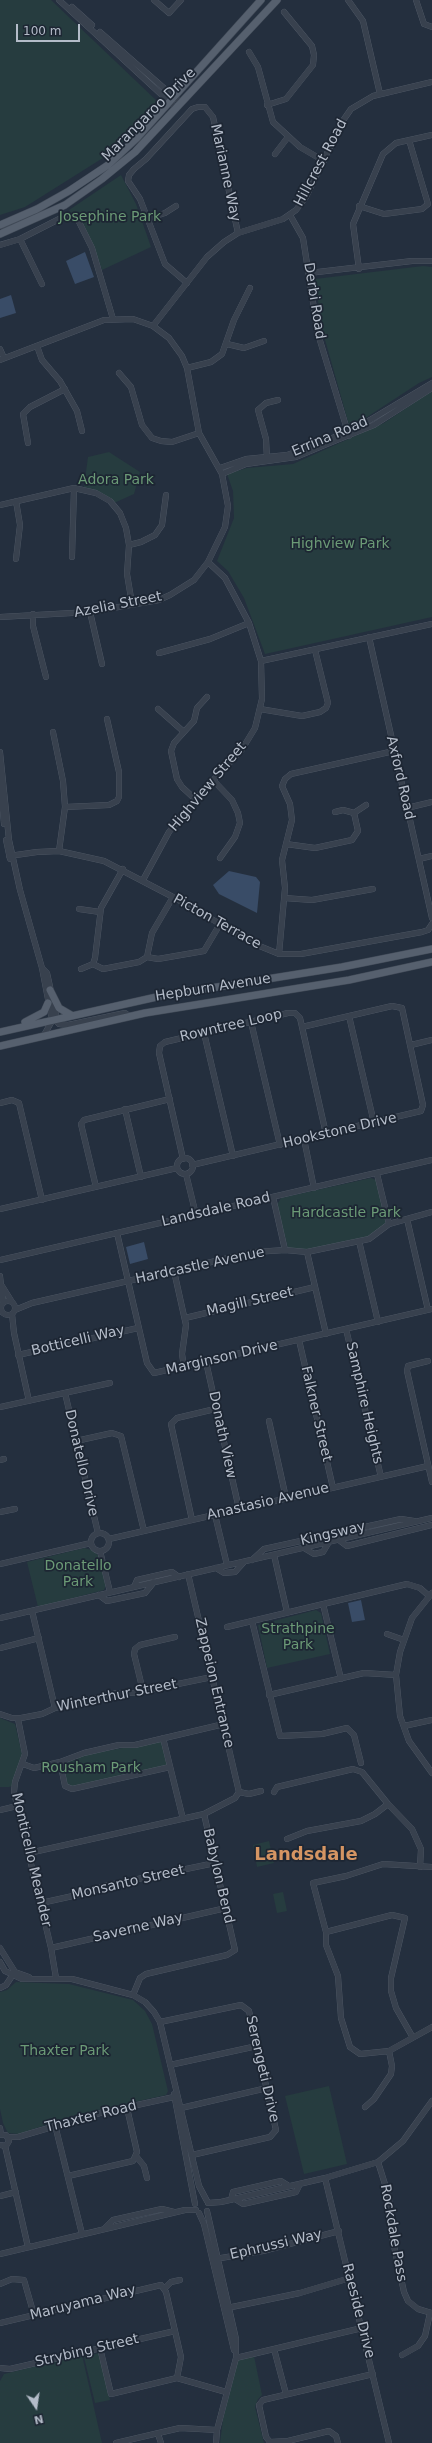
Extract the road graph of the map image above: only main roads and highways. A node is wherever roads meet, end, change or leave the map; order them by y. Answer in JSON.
{"nodes":[{"id":1,"x":262,"y":0,"type":"edge"},
{"id":2,"x":277,"y":0,"type":"edge"},
{"id":3,"x":0,"y":225,"type":"edge"},
{"id":4,"x":0,"y":234,"type":"edge"},
{"id":5,"x":432,"y":949,"type":"edge"},
{"id":6,"x":431,"y":964,"type":"edge"},
{"id":7,"x":50,"y":990,"type":"road end"},
{"id":8,"x":48,"y":1003,"type":"road end"},
{"id":9,"x":71,"y":1015,"type":"junction"},
{"id":10,"x":0,"y":1028,"type":"edge"},
{"id":11,"x":0,"y":1032,"type":"edge"},
{"id":12,"x":0,"y":1046,"type":"edge"}],
"edges":[{"from":1,"to":3,"type":"main road","name":"Marangaroo Drive"},
{"from":2,"to":4,"type":"main road","name":"Marangaroo Drive"},
{"from":5,"to":9,"type":"main road","name":"Hepburn Avenue"},
{"from":6,"to":12,"type":"main road","name":"Hepburn Avenue"},
{"from":7,"to":9,"type":"main road"},
{"from":8,"to":10,"type":"main road"},
{"from":9,"to":11,"type":"main road","name":"Hepburn Avenue"}]}
